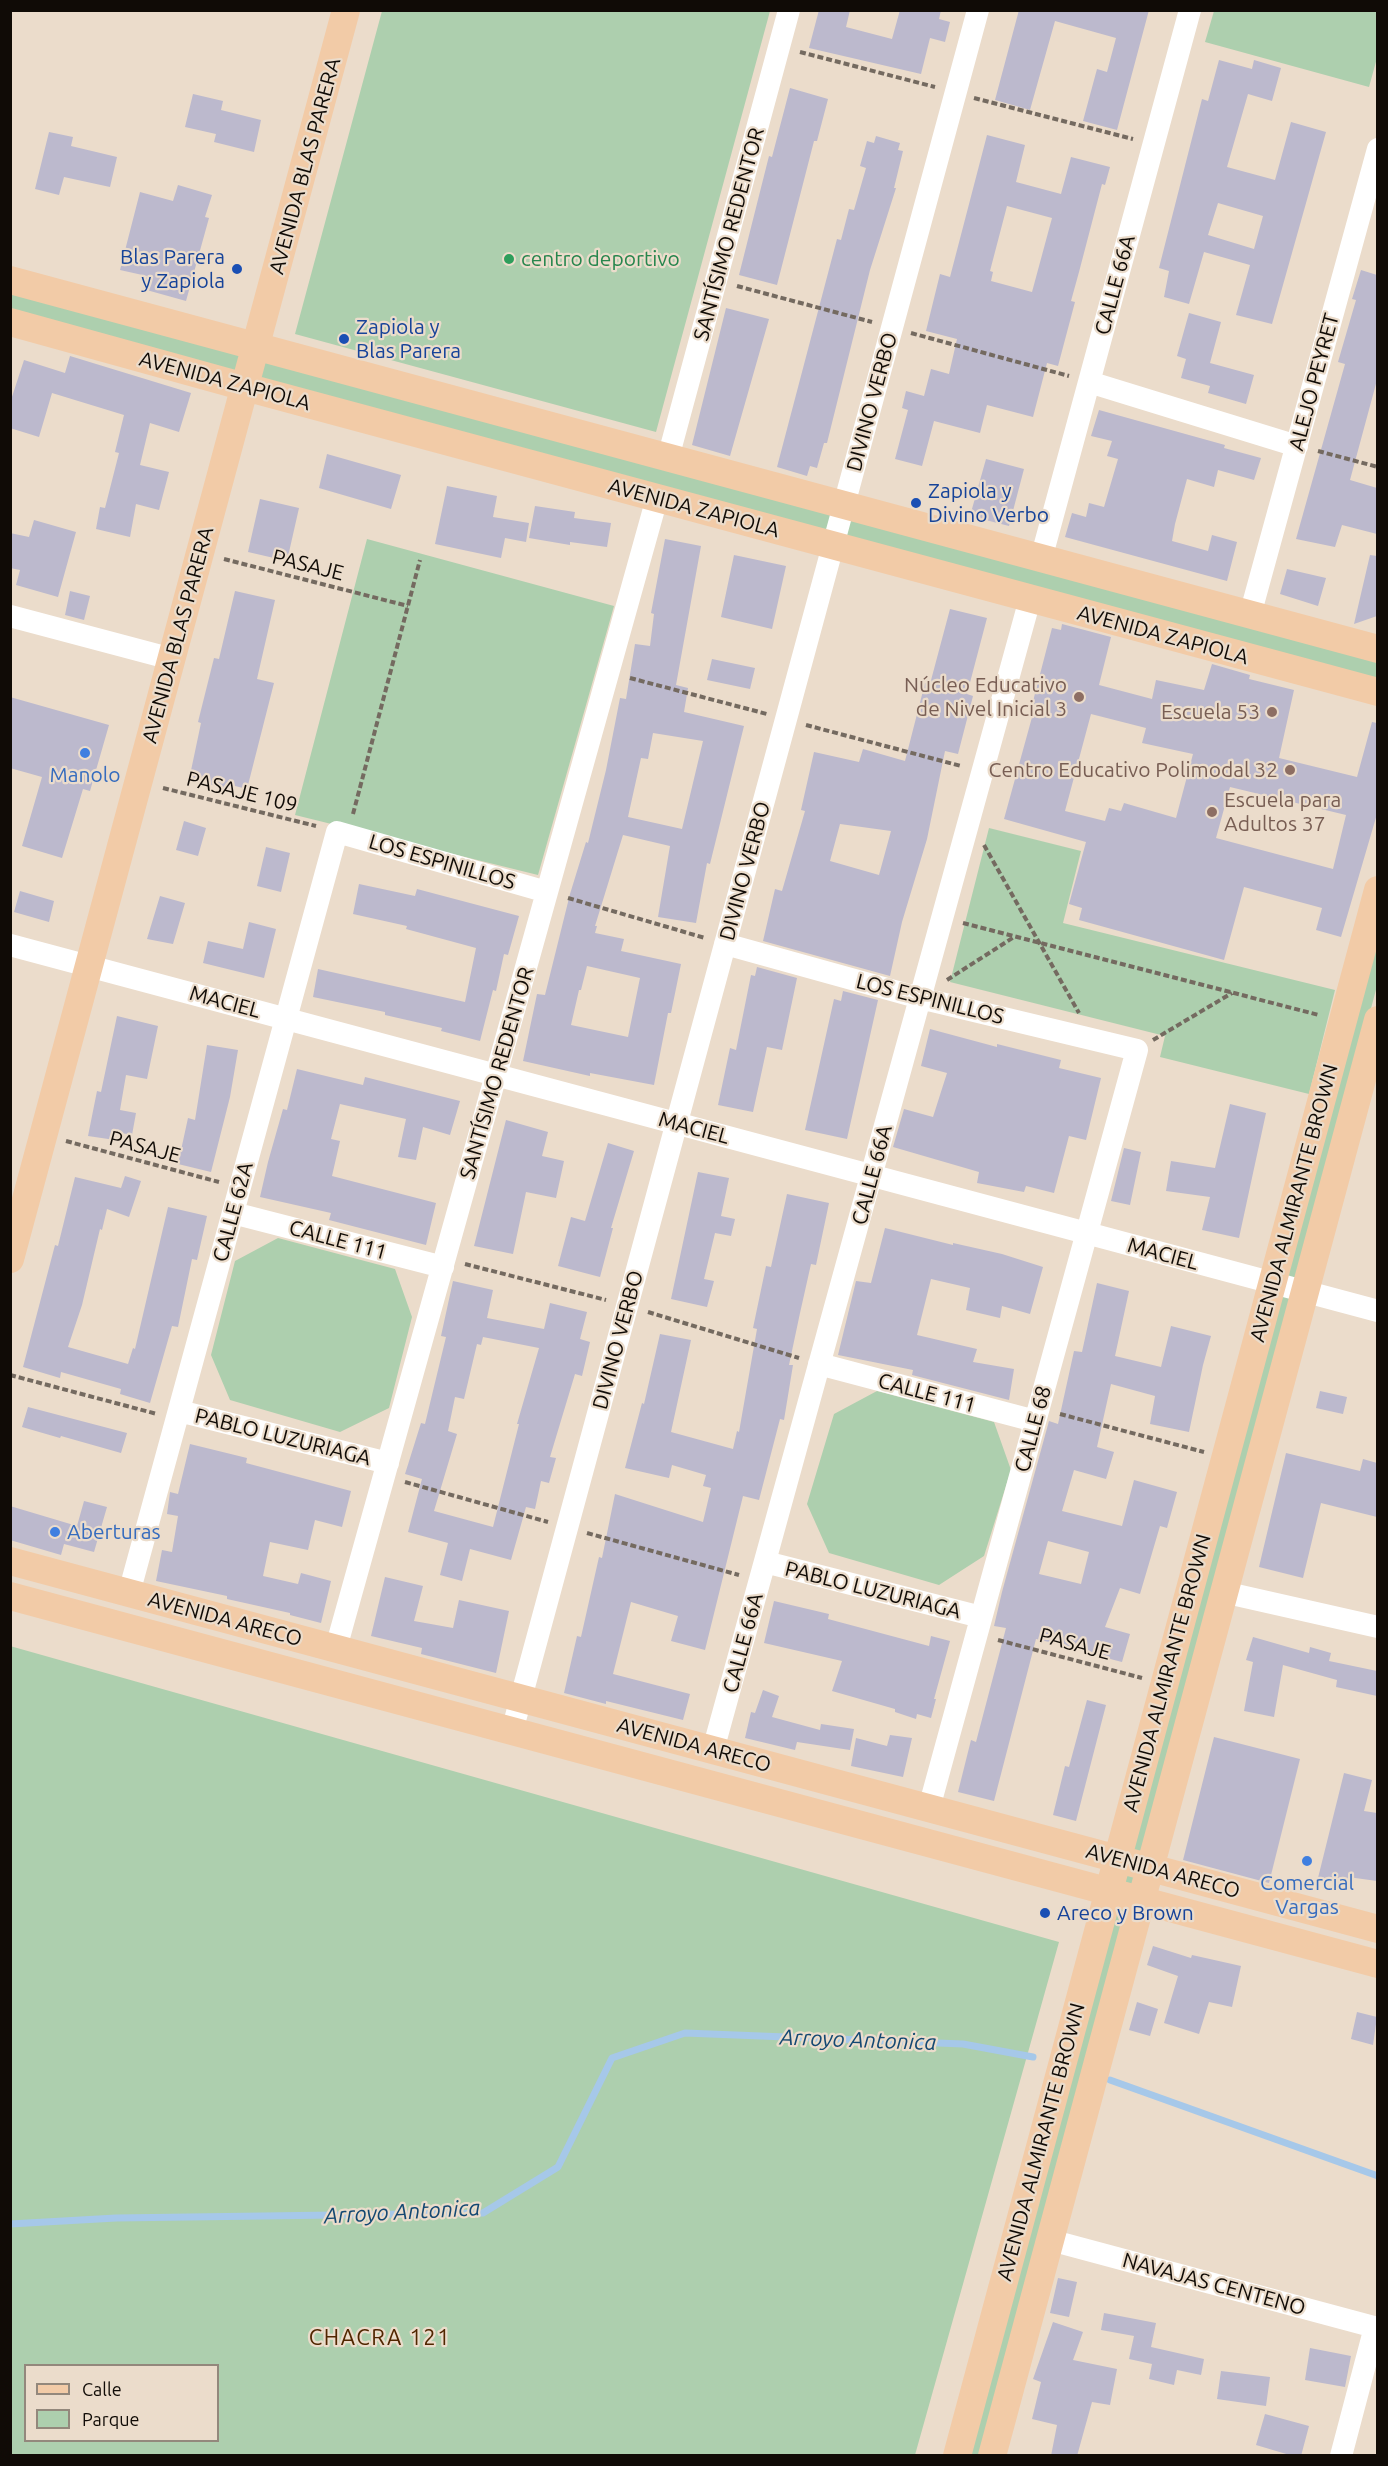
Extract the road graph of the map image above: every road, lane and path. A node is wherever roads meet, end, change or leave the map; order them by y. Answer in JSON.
{"nodes":[{"id":1,"x":346,"y":10,"type":"edge"},
{"id":2,"x":789,"y":10,"type":"edge"},
{"id":3,"x":978,"y":10,"type":"edge"},
{"id":4,"x":1190,"y":10,"type":"edge"},
{"id":5,"x":1377,"y":149,"type":"edge"},
{"id":6,"x":10,"y":280,"type":"edge"},
{"id":7,"x":10,"y":322,"type":"edge"},
{"id":8,"x":256,"y":347,"type":"junction"},
{"id":9,"x":1089,"y":382,"type":"junction"},
{"id":10,"x":245,"y":387,"type":"junction"},
{"id":11,"x":1297,"y":446,"type":"junction"},
{"id":12,"x":668,"y":458,"type":"junction"},
{"id":13,"x":1377,"y":467,"type":"edge"},
{"id":14,"x":657,"y":498,"type":"junction"},
{"id":15,"x":844,"y":506,"type":"junction"},
{"id":16,"x":833,"y":546,"type":"junction"},
{"id":17,"x":200,"y":553,"type":"junction"},
{"id":18,"x":1041,"y":559,"type":"junction"},
{"id":19,"x":420,"y":560,"type":"dead end"},
{"id":20,"x":1030,"y":599,"type":"junction"},
{"id":21,"x":408,"y":606,"type":"junction"},
{"id":22,"x":1250,"y":615,"type":"junction"},
{"id":23,"x":10,"y":616,"type":"edge"},
{"id":24,"x":1377,"y":649,"type":"edge"},
{"id":25,"x":172,"y":659,"type":"junction"},
{"id":26,"x":1377,"y":692,"type":"edge"},
{"id":27,"x":139,"y":782,"type":"junction"},
{"id":28,"x":970,"y":819,"type":"junction"},
{"id":29,"x":342,"y":833,"type":"junction"},
{"id":30,"x":1377,"y":890,"type":"edge"},
{"id":31,"x":547,"y":892,"type":"junction"},
{"id":32,"x":942,"y":918,"type":"junction"},
{"id":33,"x":1015,"y":936,"type":"junction"},
{"id":34,"x":1040,"y":943,"type":"junction"},
{"id":35,"x":725,"y":944,"type":"junction"},
{"id":36,"x":10,"y":945,"type":"edge"},
{"id":37,"x":90,"y":966,"type":"junction"},
{"id":38,"x":1232,"y":992,"type":"junction"},
{"id":39,"x":920,"y":998,"type":"junction"},
{"id":40,"x":286,"y":1019,"type":"junction"},
{"id":41,"x":1377,"y":1020,"type":"edge"},
{"id":42,"x":1342,"y":1021,"type":"junction"},
{"id":43,"x":1094,"y":1040,"type":"junction"},
{"id":44,"x":1137,"y":1050,"type":"junction"},
{"id":45,"x":497,"y":1076,"type":"junction"},
{"id":46,"x":676,"y":1124,"type":"junction"},
{"id":47,"x":44,"y":1135,"type":"junction"},
{"id":48,"x":872,"y":1176,"type":"junction"},
{"id":49,"x":240,"y":1187,"type":"junction"},
{"id":50,"x":233,"y":1213,"type":"junction"},
{"id":51,"x":1087,"y":1234,"type":"junction"},
{"id":52,"x":10,"y":1259,"type":"edge"},
{"id":53,"x":443,"y":1267,"type":"junction"},
{"id":54,"x":1272,"y":1283,"type":"junction"},
{"id":55,"x":1305,"y":1292,"type":"junction"},
{"id":56,"x":1377,"y":1311,"type":"edge"},
{"id":57,"x":819,"y":1364,"type":"junction"},
{"id":58,"x":10,"y":1375,"type":"edge"},
{"id":59,"x":177,"y":1415,"type":"junction"},
{"id":60,"x":1037,"y":1415,"type":"junction"},
{"id":61,"x":1226,"y":1457,"type":"junction"},
{"id":62,"x":388,"y":1463,"type":"junction"},
{"id":63,"x":10,"y":1561,"type":"edge"},
{"id":64,"x":765,"y":1562,"type":"junction"},
{"id":65,"x":1223,"y":1592,"type":"junction"},
{"id":66,"x":129,"y":1593,"type":"junction"},
{"id":67,"x":10,"y":1596,"type":"edge"},
{"id":68,"x":979,"y":1626,"type":"junction"},
{"id":69,"x":1377,"y":1627,"type":"edge"},
{"id":70,"x":336,"y":1648,"type":"junction"},
{"id":71,"x":1164,"y":1684,"type":"junction"},
{"id":72,"x":521,"y":1698,"type":"junction"},
{"id":73,"x":512,"y":1731,"type":"junction"},
{"id":74,"x":713,"y":1750,"type":"junction"},
{"id":75,"x":929,"y":1808,"type":"junction"},
{"id":76,"x":1117,"y":1859,"type":"junction"},
{"id":77,"x":1150,"y":1868,"type":"junction"},
{"id":78,"x":1108,"y":1892,"type":"junction"},
{"id":79,"x":1141,"y":1900,"type":"junction"},
{"id":80,"x":1377,"y":1929,"type":"edge"},
{"id":81,"x":1377,"y":1964,"type":"edge"},
{"id":82,"x":1050,"y":2240,"type":"junction"},
{"id":83,"x":1376,"y":2327,"type":"edge"},
{"id":84,"x":957,"y":2456,"type":"edge"},
{"id":85,"x":992,"y":2456,"type":"edge"},
{"id":86,"x":1341,"y":2456,"type":"edge"}],
"edges":[{"from":1,"to":8,"type":"main road","name":"AVENIDA BLAS PARERA"},
{"from":2,"to":12,"type":"street","name":"SANTÍSIMO REDENTOR"},
{"from":3,"to":15,"type":"street","name":"DIVINO VERBO"},
{"from":4,"to":9,"type":"street","name":"CALLE 66A"},
{"from":5,"to":11,"type":"street","name":"ALEJO PEYRET"},
{"from":6,"to":8,"type":"main road","name":"AVENIDA ZAPIOLA"},
{"from":7,"to":10,"type":"main road","name":"AVENIDA ZAPIOLA"},
{"from":8,"to":10,"type":"main road","name":"AVENIDA BLAS PARERA"},
{"from":8,"to":12,"type":"main road","name":"AVENIDA ZAPIOLA"},
{"from":9,"to":11,"type":"street"},
{"from":9,"to":18,"type":"street","name":"CALLE 66A"},
{"from":10,"to":14,"type":"main road","name":"AVENIDA ZAPIOLA"},
{"from":10,"to":17,"type":"main road","name":"AVENIDA BLAS PARERA"},
{"from":11,"to":13,"type":"path"},
{"from":11,"to":22,"type":"street","name":"ALEJO PEYRET"},
{"from":12,"to":15,"type":"main road","name":"AVENIDA ZAPIOLA"},
{"from":14,"to":16,"type":"main road","name":"AVENIDA ZAPIOLA"},
{"from":14,"to":31,"type":"street","name":"SANTÍSIMO REDENTOR"},
{"from":15,"to":16,"type":"street","name":"DIVINO VERBO"},
{"from":15,"to":18,"type":"main road","name":"AVENIDA ZAPIOLA"},
{"from":16,"to":20,"type":"main road","name":"AVENIDA ZAPIOLA"},
{"from":16,"to":35,"type":"street","name":"DIVINO VERBO"},
{"from":17,"to":21,"type":"path","name":"PASAJE"},
{"from":17,"to":25,"type":"main road","name":"AVENIDA BLAS PARERA"},
{"from":18,"to":22,"type":"main road","name":"AVENIDA ZAPIOLA"},
{"from":19,"to":21,"type":"path"},
{"from":20,"to":26,"type":"main road","name":"AVENIDA ZAPIOLA"},
{"from":20,"to":28,"type":"street","name":"CALLE 66A"},
{"from":21,"to":29,"type":"path"},
{"from":22,"to":24,"type":"main road","name":"AVENIDA ZAPIOLA"},
{"from":23,"to":25,"type":"street"},
{"from":25,"to":27,"type":"main road","name":"AVENIDA BLAS PARERA"},
{"from":27,"to":29,"type":"path","name":"PASAJE 109"},
{"from":27,"to":37,"type":"main road","name":"AVENIDA BLAS PARERA"},
{"from":28,"to":32,"type":"street","name":"CALLE 66A"},
{"from":28,"to":34,"type":"path"},
{"from":29,"to":31,"type":"street","name":"LOS ESPINILLOS"},
{"from":29,"to":40,"type":"street","name":"CALLE 62A"},
{"from":30,"to":42,"type":"main road","name":"AVENIDA ALMIRANTE BROWN"},
{"from":31,"to":35,"type":"path"},
{"from":31,"to":45,"type":"street","name":"SANTÍSIMO REDENTOR"},
{"from":32,"to":33,"type":"path"},
{"from":32,"to":39,"type":"street","name":"CALLE 66A"},
{"from":33,"to":34,"type":"path"},
{"from":33,"to":39,"type":"path"},
{"from":34,"to":38,"type":"path"},
{"from":34,"to":43,"type":"path"},
{"from":35,"to":39,"type":"street","name":"LOS ESPINILLOS"},
{"from":35,"to":46,"type":"street","name":"DIVINO VERBO"},
{"from":36,"to":37,"type":"street","name":"MACIEL"},
{"from":37,"to":40,"type":"street","name":"MACIEL"},
{"from":37,"to":47,"type":"main road","name":"AVENIDA BLAS PARERA"},
{"from":38,"to":42,"type":"path"},
{"from":38,"to":44,"type":"path"},
{"from":39,"to":43,"type":"street","name":"LOS ESPINILLOS"},
{"from":39,"to":48,"type":"street","name":"CALLE 66A"},
{"from":40,"to":45,"type":"street","name":"MACIEL"},
{"from":40,"to":49,"type":"street","name":"CALLE 62A"},
{"from":41,"to":55,"type":"main road","name":"AVENIDA ALMIRANTE BROWN"},
{"from":42,"to":54,"type":"main road","name":"AVENIDA ALMIRANTE BROWN"},
{"from":43,"to":44,"type":"street","name":"LOS ESPINILLOS"},
{"from":44,"to":51,"type":"street","name":"CALLE 68"},
{"from":45,"to":46,"type":"street","name":"MACIEL"},
{"from":45,"to":53,"type":"street","name":"SANTÍSIMO REDENTOR"},
{"from":46,"to":48,"type":"street","name":"MACIEL"},
{"from":46,"to":72,"type":"street","name":"DIVINO VERBO"},
{"from":47,"to":49,"type":"path","name":"PASAJE"},
{"from":47,"to":52,"type":"main road","name":"AVENIDA BLAS PARERA"},
{"from":48,"to":51,"type":"street","name":"MACIEL"},
{"from":48,"to":57,"type":"street","name":"CALLE 66A"},
{"from":49,"to":50,"type":"street","name":"CALLE 62A"},
{"from":50,"to":53,"type":"street","name":"CALLE 111"},
{"from":50,"to":59,"type":"street","name":"CALLE 62A"},
{"from":51,"to":54,"type":"street","name":"MACIEL"},
{"from":51,"to":60,"type":"street","name":"CALLE 68"},
{"from":53,"to":62,"type":"street","name":"SANTÍSIMO REDENTOR"},
{"from":54,"to":55,"type":"street","name":"MACIEL"},
{"from":54,"to":61,"type":"main road","name":"AVENIDA ALMIRANTE BROWN"},
{"from":55,"to":56,"type":"street","name":"MACIEL"},
{"from":55,"to":65,"type":"main road","name":"AVENIDA ALMIRANTE BROWN"},
{"from":57,"to":60,"type":"street","name":"CALLE 111"},
{"from":57,"to":64,"type":"street","name":"CALLE 66A"},
{"from":58,"to":59,"type":"path"},
{"from":59,"to":62,"type":"street","name":"PABLO LUZURIAGA"},
{"from":59,"to":66,"type":"street","name":"CALLE 62A"},
{"from":60,"to":61,"type":"path"},
{"from":60,"to":68,"type":"street","name":"CALLE 68"},
{"from":61,"to":71,"type":"main road","name":"AVENIDA ALMIRANTE BROWN"},
{"from":62,"to":70,"type":"street","name":"SANTÍSIMO REDENTOR"},
{"from":63,"to":66,"type":"main road","name":"AVENIDA ARECO"},
{"from":64,"to":68,"type":"street","name":"PABLO LUZURIAGA"},
{"from":64,"to":74,"type":"street","name":"CALLE 66A"},
{"from":65,"to":69,"type":"street"},
{"from":65,"to":77,"type":"main road","name":"AVENIDA ALMIRANTE BROWN"},
{"from":66,"to":70,"type":"main road","name":"AVENIDA ARECO"},
{"from":67,"to":73,"type":"main road","name":"AVENIDA ARECO"},
{"from":68,"to":71,"type":"path","name":"PASAJE"},
{"from":68,"to":75,"type":"street","name":"CALLE 68"},
{"from":70,"to":72,"type":"main road","name":"AVENIDA ARECO"},
{"from":71,"to":76,"type":"main road","name":"AVENIDA ALMIRANTE BROWN"},
{"from":72,"to":73,"type":"street","name":"DIVINO VERBO"},
{"from":72,"to":74,"type":"main road","name":"AVENIDA ARECO"},
{"from":73,"to":78,"type":"main road","name":"AVENIDA ARECO"},
{"from":74,"to":75,"type":"main road","name":"AVENIDA ARECO"},
{"from":75,"to":76,"type":"main road","name":"AVENIDA ARECO"},
{"from":76,"to":77,"type":"main road","name":"AVENIDA ARECO"},
{"from":76,"to":78,"type":"main road","name":"AVENIDA ALMIRANTE BROWN"},
{"from":77,"to":79,"type":"main road","name":"AVENIDA ALMIRANTE BROWN"},
{"from":77,"to":80,"type":"main road","name":"AVENIDA ARECO"},
{"from":78,"to":79,"type":"main road","name":"AVENIDA ARECO"},
{"from":78,"to":84,"type":"main road","name":"AVENIDA ALMIRANTE BROWN"},
{"from":79,"to":81,"type":"main road","name":"AVENIDA ARECO"},
{"from":79,"to":82,"type":"main road","name":"AVENIDA ALMIRANTE BROWN"},
{"from":82,"to":83,"type":"street","name":"NAVAJAS CENTENO"},
{"from":82,"to":85,"type":"main road","name":"AVENIDA ALMIRANTE BROWN"},
{"from":83,"to":86,"type":"street"}]}
